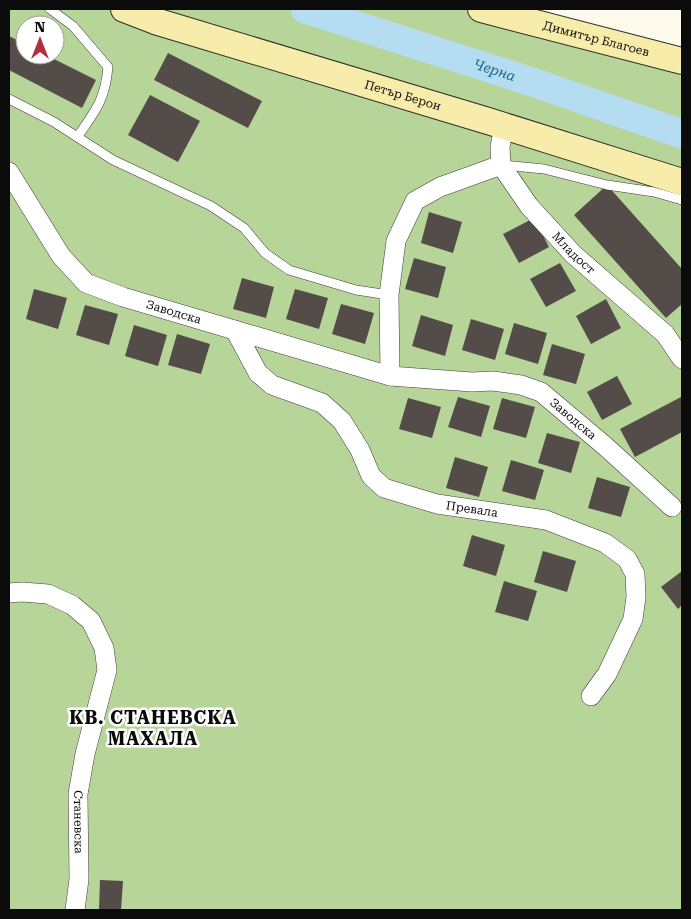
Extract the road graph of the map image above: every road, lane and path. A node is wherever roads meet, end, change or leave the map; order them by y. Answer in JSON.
{"nodes":[{"id":1,"x":50,"y":9,"type":"edge"},
{"id":2,"x":124,"y":9,"type":"edge"},
{"id":3,"x":482,"y":9,"type":"edge"},
{"id":4,"x":682,"y":61,"type":"edge"},
{"id":5,"x":9,"y":99,"type":"edge"},
{"id":6,"x":504,"y":126,"type":"junction"},
{"id":7,"x":78,"y":136,"type":"junction"},
{"id":8,"x":501,"y":165,"type":"junction"},
{"id":9,"x":9,"y":172,"type":"edge"},
{"id":10,"x":682,"y":182,"type":"edge"},
{"id":11,"x":682,"y":200,"type":"edge"},
{"id":12,"x":390,"y":295,"type":"junction"},
{"id":13,"x":235,"y":330,"type":"junction"},
{"id":14,"x":682,"y":359,"type":"edge"},
{"id":15,"x":390,"y":376,"type":"junction"},
{"id":16,"x":672,"y":507,"type":"dead end"},
{"id":17,"x":9,"y":593,"type":"edge"},
{"id":18,"x":591,"y":696,"type":"dead end"},
{"id":19,"x":76,"y":910,"type":"edge"}],
"edges":[{"from":1,"to":7,"type":"lane"},
{"from":2,"to":6,"type":"main road","name":"Петър Берон"},
{"from":3,"to":4,"type":"main road","name":"Димитър Благоев"},
{"from":5,"to":7,"type":"lane"},
{"from":6,"to":8,"type":"street"},
{"from":6,"to":10,"type":"main road","name":"Петър Берон"},
{"from":7,"to":12,"type":"lane"},
{"from":8,"to":11,"type":"lane"},
{"from":8,"to":12,"type":"street"},
{"from":8,"to":14,"type":"street","name":"Младост"},
{"from":9,"to":13,"type":"street","name":"Заводска"},
{"from":12,"to":15,"type":"street"},
{"from":13,"to":15,"type":"street","name":"Заводска"},
{"from":13,"to":18,"type":"street","name":"Превала"},
{"from":15,"to":16,"type":"street","name":"Заводска"},
{"from":17,"to":19,"type":"street","name":"Станевска"}]}
